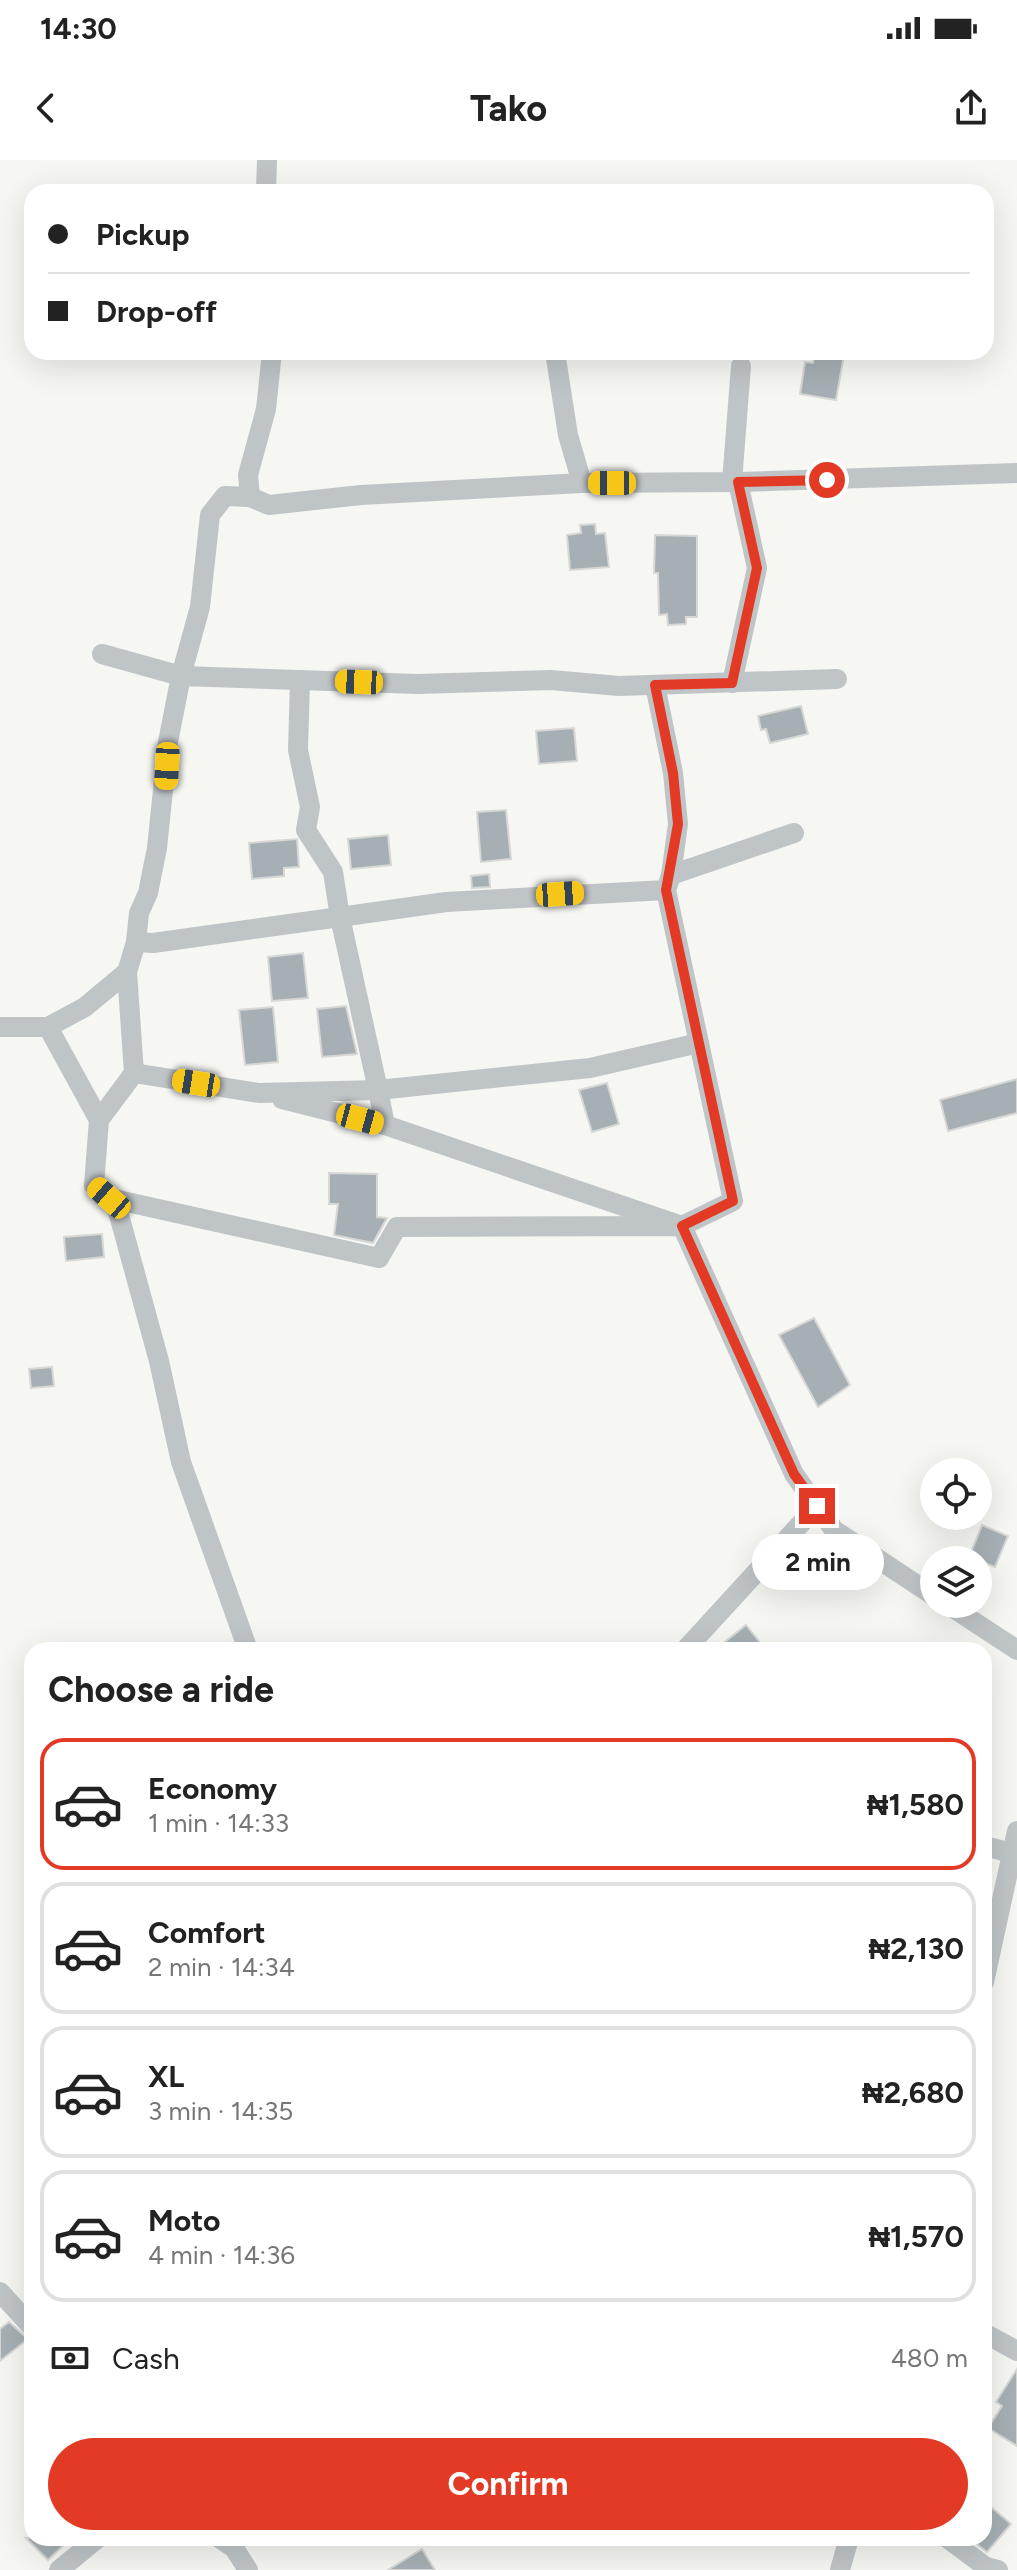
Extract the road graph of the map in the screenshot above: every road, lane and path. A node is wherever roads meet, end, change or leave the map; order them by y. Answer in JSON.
{"nodes":[{"id":1,"x":267,"y":160,"type":"edge"},
{"id":2,"x":266,"y":184,"type":"edge"},
{"id":3,"x":271,"y":360,"type":"edge"},
{"id":4,"x":556,"y":360,"type":"edge"},
{"id":5,"x":741,"y":366,"type":"dead end"},
{"id":6,"x":1017,"y":473,"type":"edge"},
{"id":7,"x":735,"y":482,"type":"junction"},
{"id":8,"x":582,"y":483,"type":"junction"},
{"id":9,"x":250,"y":497,"type":"junction"},
{"id":10,"x":102,"y":654,"type":"dead end"},
{"id":11,"x":181,"y":676,"type":"junction"},
{"id":12,"x":837,"y":679,"type":"dead end"},
{"id":13,"x":300,"y":680,"type":"junction"},
{"id":14,"x":732,"y":683,"type":"junction"},
{"id":15,"x":655,"y":685,"type":"junction"},
{"id":16,"x":794,"y":833,"type":"dead end"},
{"id":17,"x":669,"y":883,"type":"junction"},
{"id":18,"x":340,"y":917,"type":"junction"},
{"id":19,"x":136,"y":942,"type":"junction"},
{"id":20,"x":127,"y":972,"type":"junction"},
{"id":21,"x":0,"y":1027,"type":"edge"},
{"id":22,"x":48,"y":1027,"type":"junction"},
{"id":23,"x":699,"y":1043,"type":"junction"},
{"id":24,"x":134,"y":1073,"type":"junction"},
{"id":25,"x":378,"y":1090,"type":"junction"},
{"id":26,"x":259,"y":1093,"type":"junction"},
{"id":27,"x":99,"y":1120,"type":"junction"},
{"id":28,"x":385,"y":1125,"type":"junction"},
{"id":29,"x":109,"y":1198,"type":"junction"},
{"id":30,"x":682,"y":1226,"type":"junction"},
{"id":31,"x":817,"y":1506,"type":"junction"},
{"id":32,"x":920,"y":1587,"type":"edge"},
{"id":33,"x":968,"y":1618,"type":"edge"},
{"id":34,"x":245,"y":1642,"type":"edge"},
{"id":35,"x":692,"y":1642,"type":"edge"},
{"id":36,"x":1017,"y":1650,"type":"edge"},
{"id":37,"x":1017,"y":1831,"type":"edge"},
{"id":38,"x":992,"y":1848,"type":"edge"},
{"id":39,"x":1012,"y":1853,"type":"junction"},
{"id":40,"x":992,"y":1945,"type":"edge"},
{"id":41,"x":0,"y":2292,"type":"edge"},
{"id":42,"x":24,"y":2318,"type":"edge"},
{"id":43,"x":992,"y":2337,"type":"edge"},
{"id":44,"x":1017,"y":2351,"type":"edge"},
{"id":45,"x":88,"y":2546,"type":"edge"},
{"id":46,"x":231,"y":2546,"type":"edge"},
{"id":47,"x":847,"y":2546,"type":"edge"},
{"id":48,"x":958,"y":2546,"type":"edge"},
{"id":49,"x":59,"y":2570,"type":"edge"},
{"id":50,"x":248,"y":2570,"type":"edge"},
{"id":51,"x":840,"y":2570,"type":"edge"},
{"id":52,"x":998,"y":2570,"type":"edge"}],
"edges":[{"from":1,"to":2,"type":"street"},
{"from":3,"to":9,"type":"street"},
{"from":4,"to":8,"type":"street"},
{"from":5,"to":7,"type":"street"},
{"from":6,"to":7,"type":"street"},
{"from":7,"to":8,"type":"street"},
{"from":7,"to":14,"type":"street"},
{"from":8,"to":9,"type":"street"},
{"from":9,"to":11,"type":"street"},
{"from":10,"to":11,"type":"street"},
{"from":11,"to":13,"type":"street"},
{"from":11,"to":19,"type":"street"},
{"from":12,"to":14,"type":"street"},
{"from":13,"to":15,"type":"street"},
{"from":13,"to":18,"type":"street"},
{"from":14,"to":15,"type":"street"},
{"from":15,"to":17,"type":"street"},
{"from":16,"to":17,"type":"street"},
{"from":17,"to":18,"type":"street"},
{"from":17,"to":23,"type":"street"},
{"from":18,"to":19,"type":"street"},
{"from":18,"to":25,"type":"street"},
{"from":19,"to":20,"type":"street"},
{"from":20,"to":22,"type":"street"},
{"from":20,"to":24,"type":"street"},
{"from":21,"to":22,"type":"street"},
{"from":22,"to":27,"type":"street"},
{"from":23,"to":25,"type":"street"},
{"from":23,"to":30,"type":"street"},
{"from":24,"to":26,"type":"street"},
{"from":24,"to":27,"type":"street"},
{"from":25,"to":26,"type":"street"},
{"from":25,"to":28,"type":"street"},
{"from":26,"to":28,"type":"street"},
{"from":27,"to":29,"type":"street"},
{"from":28,"to":30,"type":"street"},
{"from":29,"to":30,"type":"street"},
{"from":29,"to":34,"type":"street"},
{"from":30,"to":31,"type":"street"},
{"from":31,"to":32,"type":"street"},
{"from":31,"to":35,"type":"street"},
{"from":33,"to":36,"type":"street"},
{"from":37,"to":39,"type":"street"},
{"from":38,"to":39,"type":"street"},
{"from":39,"to":40,"type":"street"},
{"from":41,"to":42,"type":"street"},
{"from":43,"to":44,"type":"street"},
{"from":45,"to":49,"type":"street"},
{"from":46,"to":50,"type":"street"},
{"from":47,"to":51,"type":"street"},
{"from":48,"to":52,"type":"street"}]}
